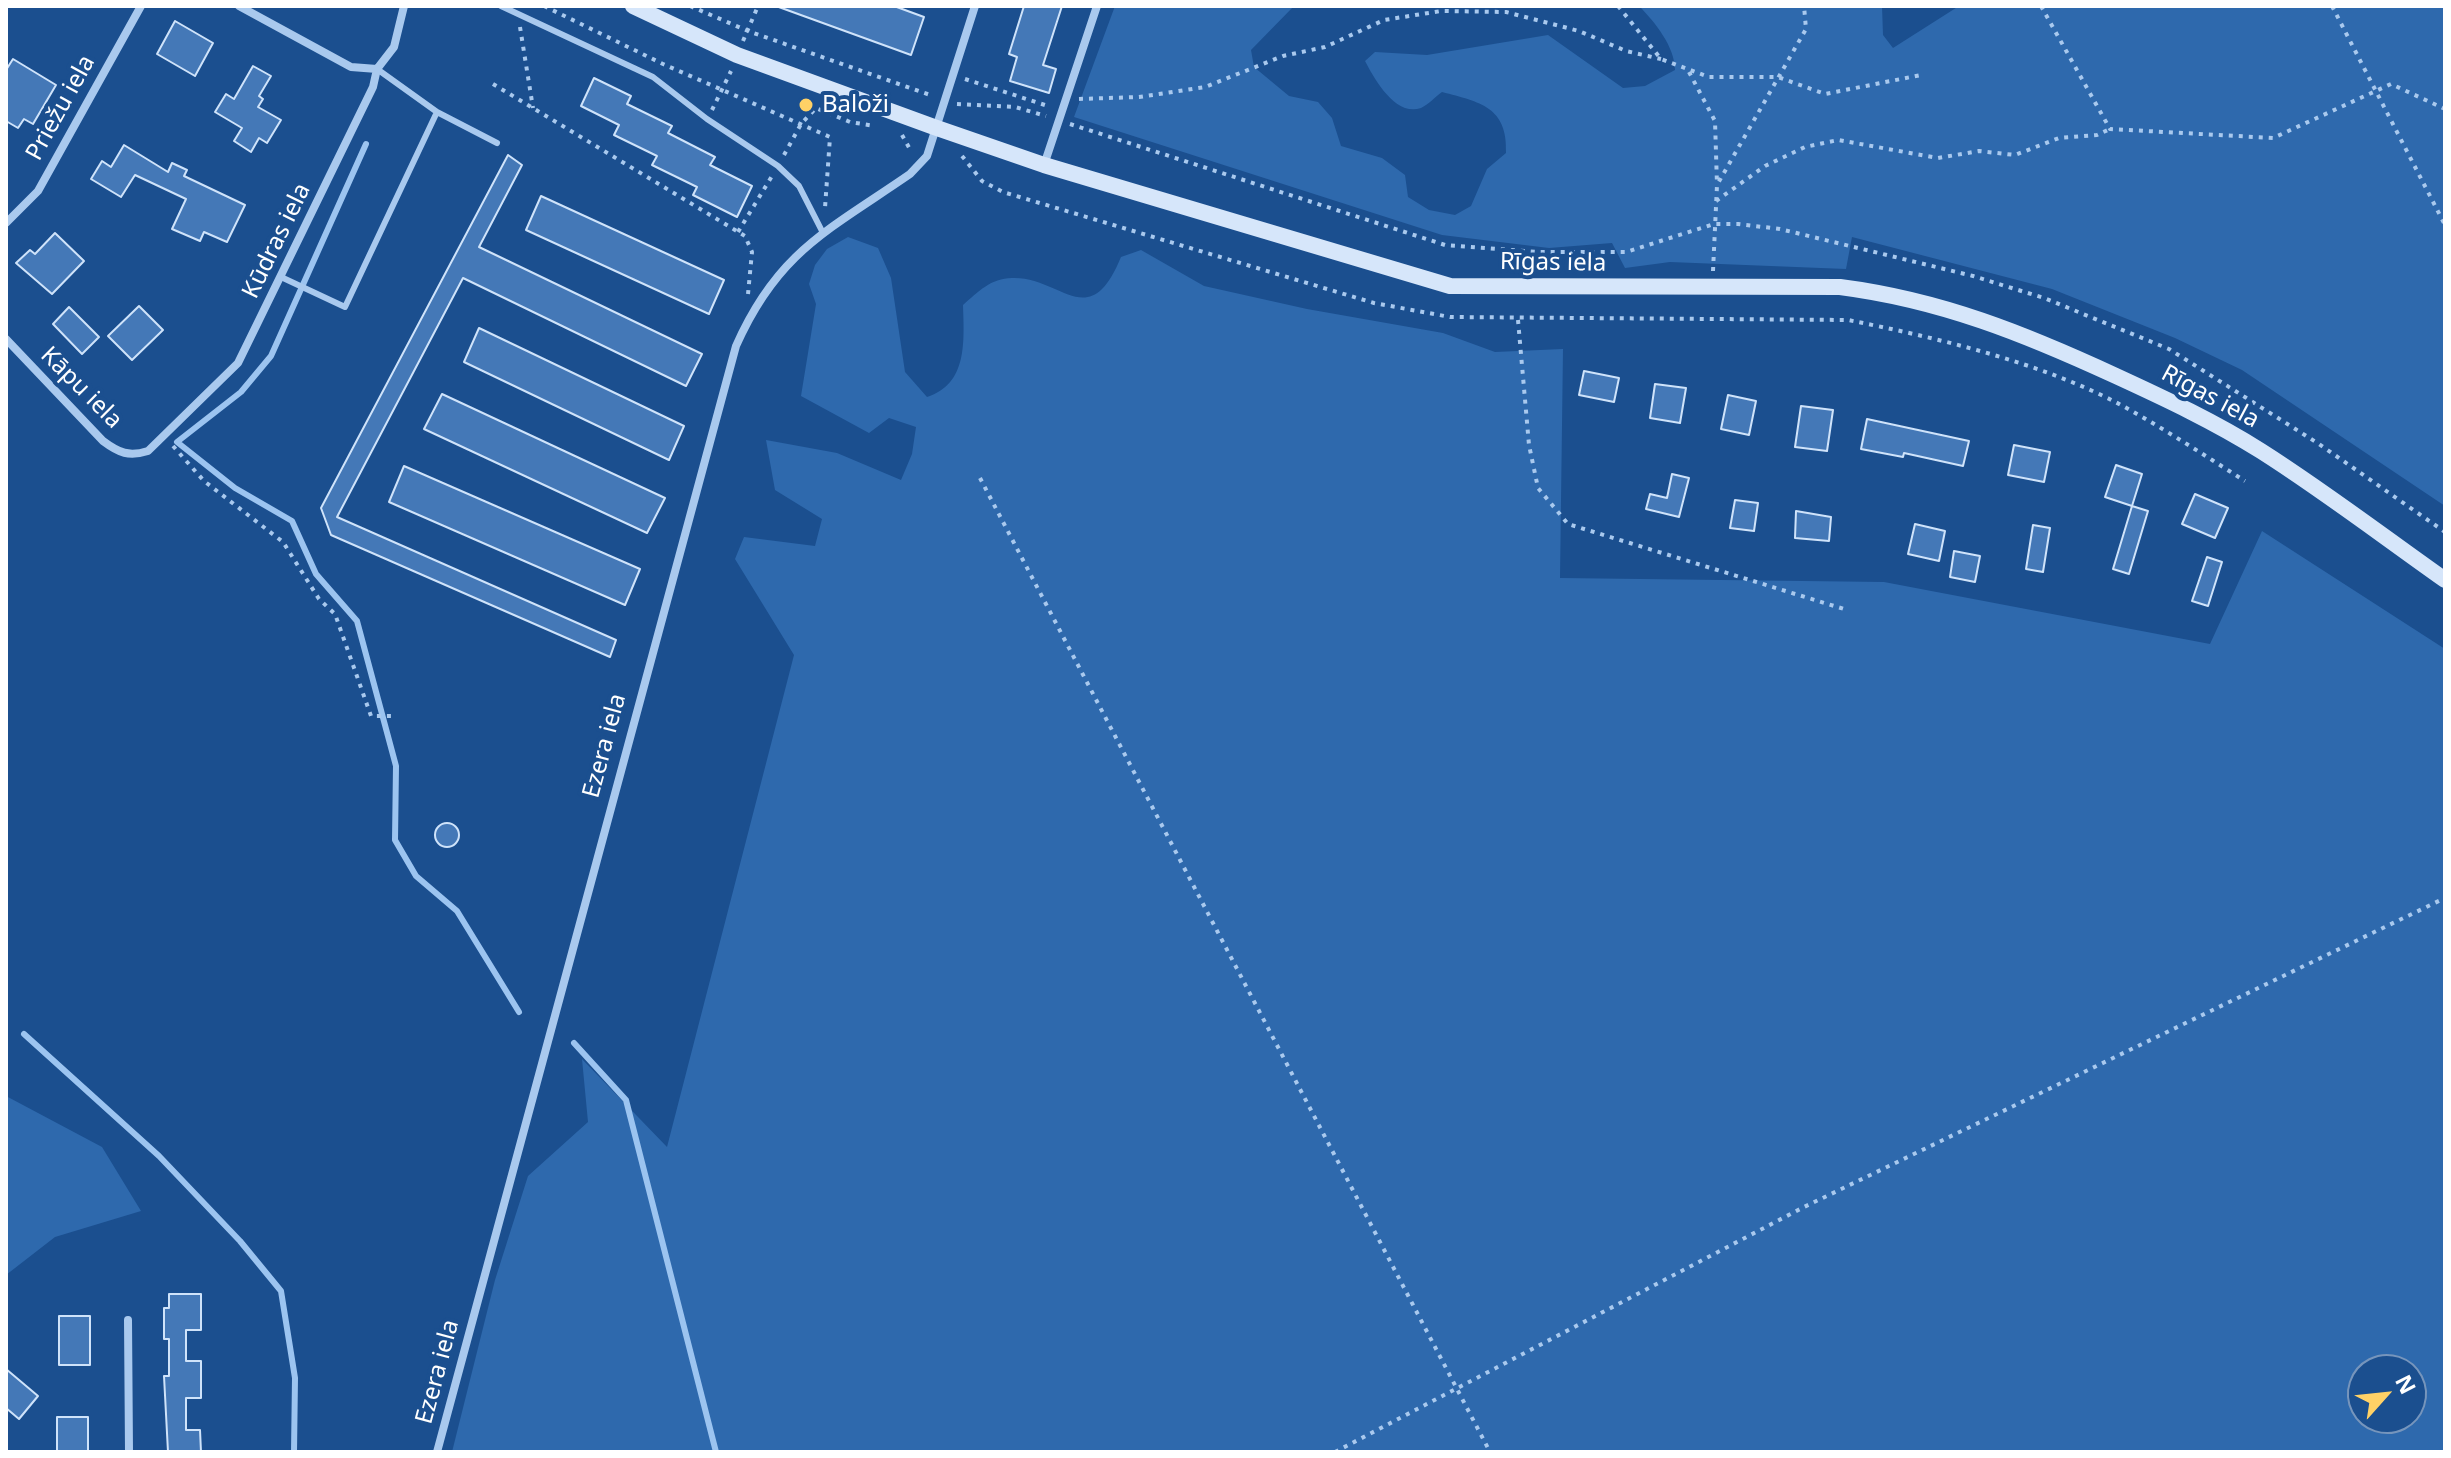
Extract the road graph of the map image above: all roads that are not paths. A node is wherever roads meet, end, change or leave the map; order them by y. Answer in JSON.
{"nodes":[{"id":1,"x":141,"y":6,"type":"edge"},
{"id":2,"x":239,"y":6,"type":"edge"},
{"id":3,"x":404,"y":6,"type":"edge"},
{"id":4,"x":501,"y":6,"type":"edge"},
{"id":5,"x":633,"y":6,"type":"edge"},
{"id":6,"x":975,"y":6,"type":"edge"},
{"id":7,"x":1097,"y":6,"type":"edge"},
{"id":8,"x":377,"y":69,"type":"junction"},
{"id":9,"x":437,"y":112,"type":"junction"},
{"id":10,"x":942,"y":130,"type":"junction"},
{"id":11,"x":497,"y":143,"type":"dead end"},
{"id":12,"x":1044,"y":165,"type":"junction"},
{"id":13,"x":6,"y":223,"type":"edge"},
{"id":14,"x":823,"y":233,"type":"junction"},
{"id":15,"x":281,"y":277,"type":"junction"},
{"id":16,"x":6,"y":339,"type":"edge"},
{"id":17,"x":133,"y":455,"type":"joint"},
{"id":18,"x":2445,"y":580,"type":"edge"},
{"id":19,"x":128,"y":1320,"type":"dead end"},
{"id":20,"x":129,"y":1452,"type":"edge"},
{"id":21,"x":437,"y":1452,"type":"edge"}],
"edges":[{"from":1,"to":13,"type":"street","name":"Priežu iela"},
{"from":2,"to":8,"type":"street"},
{"from":3,"to":8,"type":"street","name":"Kūdras iela"},
{"from":4,"to":14,"type":"lane"},
{"from":5,"to":10,"type":"main road","name":"Rīgas iela"},
{"from":6,"to":10,"type":"street","name":"Ezera iela"},
{"from":7,"to":12,"type":"street"},
{"from":8,"to":9,"type":"lane"},
{"from":8,"to":15,"type":"street","name":"Kūdras iela"},
{"from":9,"to":11,"type":"lane"},
{"from":9,"to":15,"type":"lane"},
{"from":10,"to":12,"type":"main road","name":"Rīgas iela"},
{"from":10,"to":14,"type":"street","name":"Ezera iela"},
{"from":12,"to":18,"type":"main road","name":"Rīgas iela"},
{"from":14,"to":21,"type":"street","name":"Ezera iela"},
{"from":15,"to":17,"type":"street","name":"Kūdras iela"},
{"from":16,"to":17,"type":"street","name":"Kāpu iela"},
{"from":19,"to":20,"type":"street"}]}
